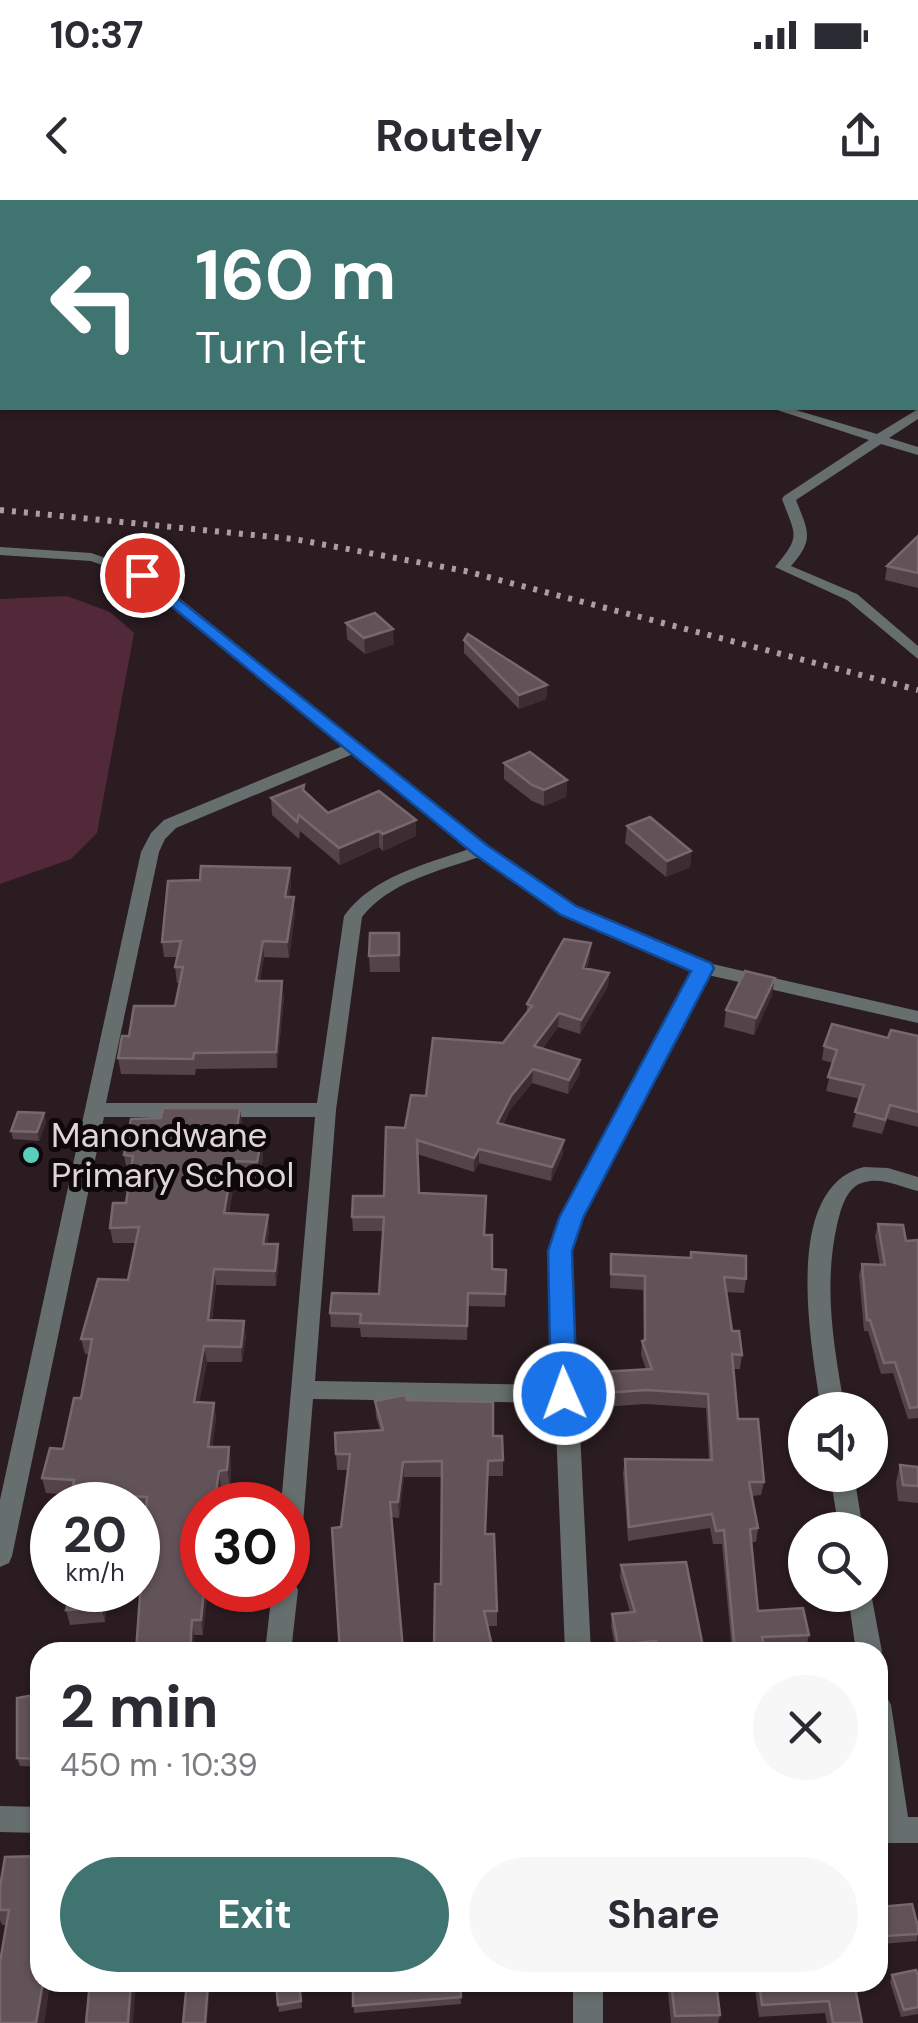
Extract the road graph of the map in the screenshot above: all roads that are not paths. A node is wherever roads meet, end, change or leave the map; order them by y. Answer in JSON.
{"nodes":[{"id":1,"x":783,"y":410,"type":"edge"},
{"id":2,"x":918,"y":413,"type":"edge"},
{"id":3,"x":881,"y":440,"type":"junction"},
{"id":4,"x":918,"y":451,"type":"edge"},
{"id":5,"x":0,"y":551,"type":"edge"},
{"id":6,"x":918,"y":654,"type":"edge"},
{"id":7,"x":355,"y":746,"type":"junction"},
{"id":8,"x":481,"y":850,"type":"junction"},
{"id":9,"x":703,"y":968,"type":"junction"},
{"id":10,"x":918,"y":1017,"type":"edge"},
{"id":11,"x":95,"y":1110,"type":"junction"},
{"id":12,"x":326,"y":1110,"type":"junction"},
{"id":13,"x":918,"y":1184,"type":"edge"},
{"id":14,"x":305,"y":1390,"type":"junction"},
{"id":15,"x":829,"y":1392,"type":"edge"},
{"id":16,"x":564,"y":1394,"type":"junction"},
{"id":17,"x":296,"y":1482,"type":"edge"},
{"id":18,"x":0,"y":1556,"type":"edge"},
{"id":19,"x":282,"y":1612,"type":"edge"},
{"id":20,"x":864,"y":1612,"type":"edge"},
{"id":21,"x":279,"y":1642,"type":"edge"},
{"id":22,"x":577,"y":1642,"type":"edge"},
{"id":23,"x":868,"y":1642,"type":"edge"},
{"id":24,"x":888,"y":1771,"type":"edge"},
{"id":25,"x":0,"y":1819,"type":"edge"},
{"id":26,"x":30,"y":1820,"type":"edge"},
{"id":27,"x":897,"y":1830,"type":"edge"},
{"id":28,"x":588,"y":1992,"type":"edge"},
{"id":29,"x":588,"y":2023,"type":"edge"}],
"edges":[{"from":1,"to":3,"type":"street"},
{"from":2,"to":3,"type":"street"},
{"from":3,"to":4,"type":"street"},
{"from":3,"to":6,"type":"street"},
{"from":5,"to":7,"type":"street"},
{"from":7,"to":8,"type":"street"},
{"from":7,"to":11,"type":"street"},
{"from":8,"to":9,"type":"street"},
{"from":8,"to":12,"type":"street"},
{"from":9,"to":10,"type":"street"},
{"from":9,"to":16,"type":"street"},
{"from":11,"to":12,"type":"street"},
{"from":11,"to":18,"type":"street"},
{"from":12,"to":14,"type":"street"},
{"from":13,"to":15,"type":"street"},
{"from":14,"to":16,"type":"street"},
{"from":14,"to":17,"type":"street"},
{"from":16,"to":22,"type":"street"},
{"from":19,"to":21,"type":"street"},
{"from":20,"to":23,"type":"street"},
{"from":24,"to":27,"type":"street"},
{"from":25,"to":26,"type":"street"},
{"from":28,"to":29,"type":"street"}]}
